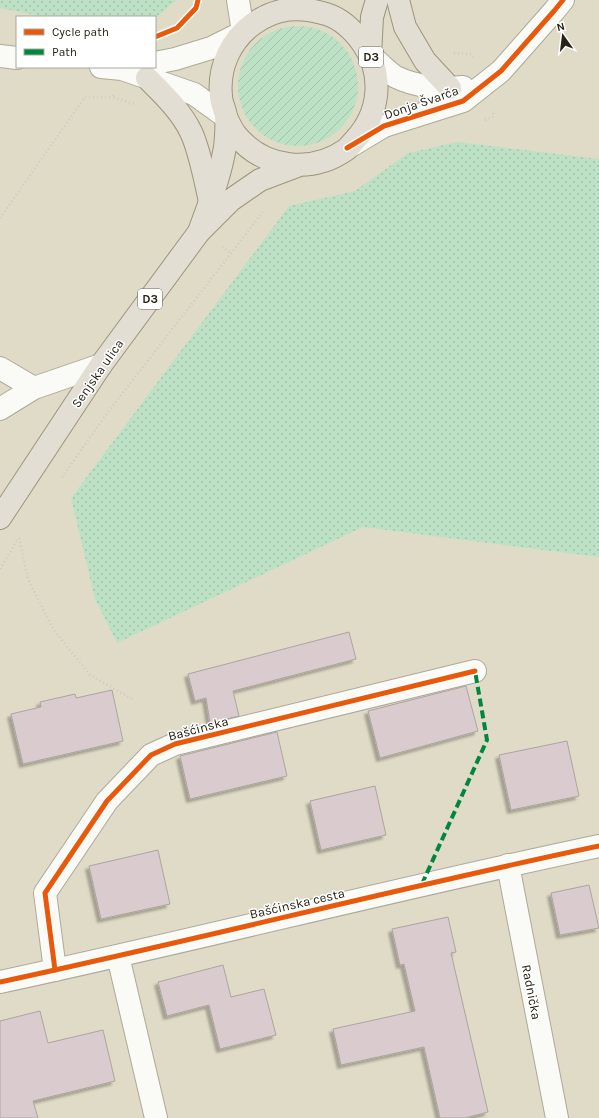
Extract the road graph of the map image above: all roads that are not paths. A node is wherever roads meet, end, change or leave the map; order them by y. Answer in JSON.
{"nodes":[{"id":1,"x":238,"y":0,"type":"edge"},
{"id":2,"x":315,"y":0,"type":"edge"},
{"id":3,"x":377,"y":0,"type":"edge"},
{"id":4,"x":398,"y":0,"type":"edge"},
{"id":5,"x":563,"y":0,"type":"edge"},
{"id":6,"x":282,"y":5,"type":"edge"},
{"id":7,"x":243,"y":32,"type":"junction"},
{"id":8,"x":370,"y":54,"type":"junction"},
{"id":9,"x":0,"y":56,"type":"edge"},
{"id":10,"x":16,"y":58,"type":"edge"},
{"id":11,"x":156,"y":64,"type":"edge"},
{"id":12,"x":120,"y":68,"type":"edge"},
{"id":13,"x":139,"y":69,"type":"edge"},
{"id":14,"x":484,"y":84,"type":"junction"},
{"id":15,"x":450,"y":88,"type":"junction"},
{"id":16,"x":226,"y":116,"type":"junction"},
{"id":17,"x":347,"y":148,"type":"junction"},
{"id":18,"x":299,"y":166,"type":"junction"},
{"id":19,"x":210,"y":201,"type":"junction"},
{"id":20,"x":199,"y":232,"type":"junction"},
{"id":21,"x":102,"y":365,"type":"junction"},
{"id":22,"x":0,"y":368,"type":"edge"},
{"id":23,"x":34,"y":388,"type":"junction"},
{"id":24,"x":0,"y":409,"type":"edge"},
{"id":25,"x":0,"y":518,"type":"edge"},
{"id":26,"x":475,"y":671,"type":"dead end"},
{"id":27,"x":599,"y":846,"type":"edge"},
{"id":28,"x":508,"y":865,"type":"junction"},
{"id":29,"x":118,"y":956,"type":"junction"},
{"id":30,"x":55,"y":970,"type":"junction"},
{"id":31,"x":0,"y":982,"type":"edge"},
{"id":32,"x":156,"y":1118,"type":"edge"},
{"id":33,"x":557,"y":1118,"type":"edge"}],
"edges":[{"from":1,"to":7,"type":"street"},
{"from":2,"to":6,"type":"main road","number":"D3"},
{"from":3,"to":8,"type":"main road","number":"D3"},
{"from":4,"to":15,"type":"main road"},
{"from":5,"to":14,"type":"street","name":"Donja Švarča"},
{"from":6,"to":7,"type":"main road","number":"D3"},
{"from":6,"to":8,"type":"main road","number":"D3"},
{"from":7,"to":11,"type":"street"},
{"from":7,"to":16,"type":"main road","number":"D3"},
{"from":8,"to":15,"type":"street","name":"Donja Švarča"},
{"from":8,"to":17,"type":"main road","number":"D3"},
{"from":9,"to":10,"type":"street"},
{"from":12,"to":13,"type":"street"},
{"from":13,"to":16,"type":"street"},
{"from":13,"to":19,"type":"main road"},
{"from":14,"to":15,"type":"street","name":"Donja Švarča"},
{"from":14,"to":17,"type":"street","name":"Donja Švarča"},
{"from":16,"to":18,"type":"main road","number":"D3"},
{"from":16,"to":19,"type":"main road","name":"Senjska ulica","number":"D3"},
{"from":17,"to":18,"type":"main road","number":"D3"},
{"from":18,"to":20,"type":"main road","name":"Senjska ulica","number":"D3"},
{"from":19,"to":20,"type":"main road","name":"Senjska ulica","number":"D3"},
{"from":20,"to":21,"type":"main road","name":"Senjska ulica","number":"D3"},
{"from":21,"to":23,"type":"street"},
{"from":21,"to":25,"type":"main road","name":"Senjska ulica","number":"D3"},
{"from":22,"to":23,"type":"street"},
{"from":23,"to":24,"type":"street"},
{"from":26,"to":30,"type":"street","name":"Bašćinska"},
{"from":27,"to":28,"type":"street","name":"Bašćinska cesta"},
{"from":28,"to":29,"type":"street","name":"Bašćinska cesta"},
{"from":28,"to":33,"type":"street","name":"Radnička"},
{"from":29,"to":30,"type":"street","name":"Bašćinska cesta"},
{"from":29,"to":32,"type":"street"},
{"from":30,"to":31,"type":"street","name":"Bašćinska cesta"}]}
